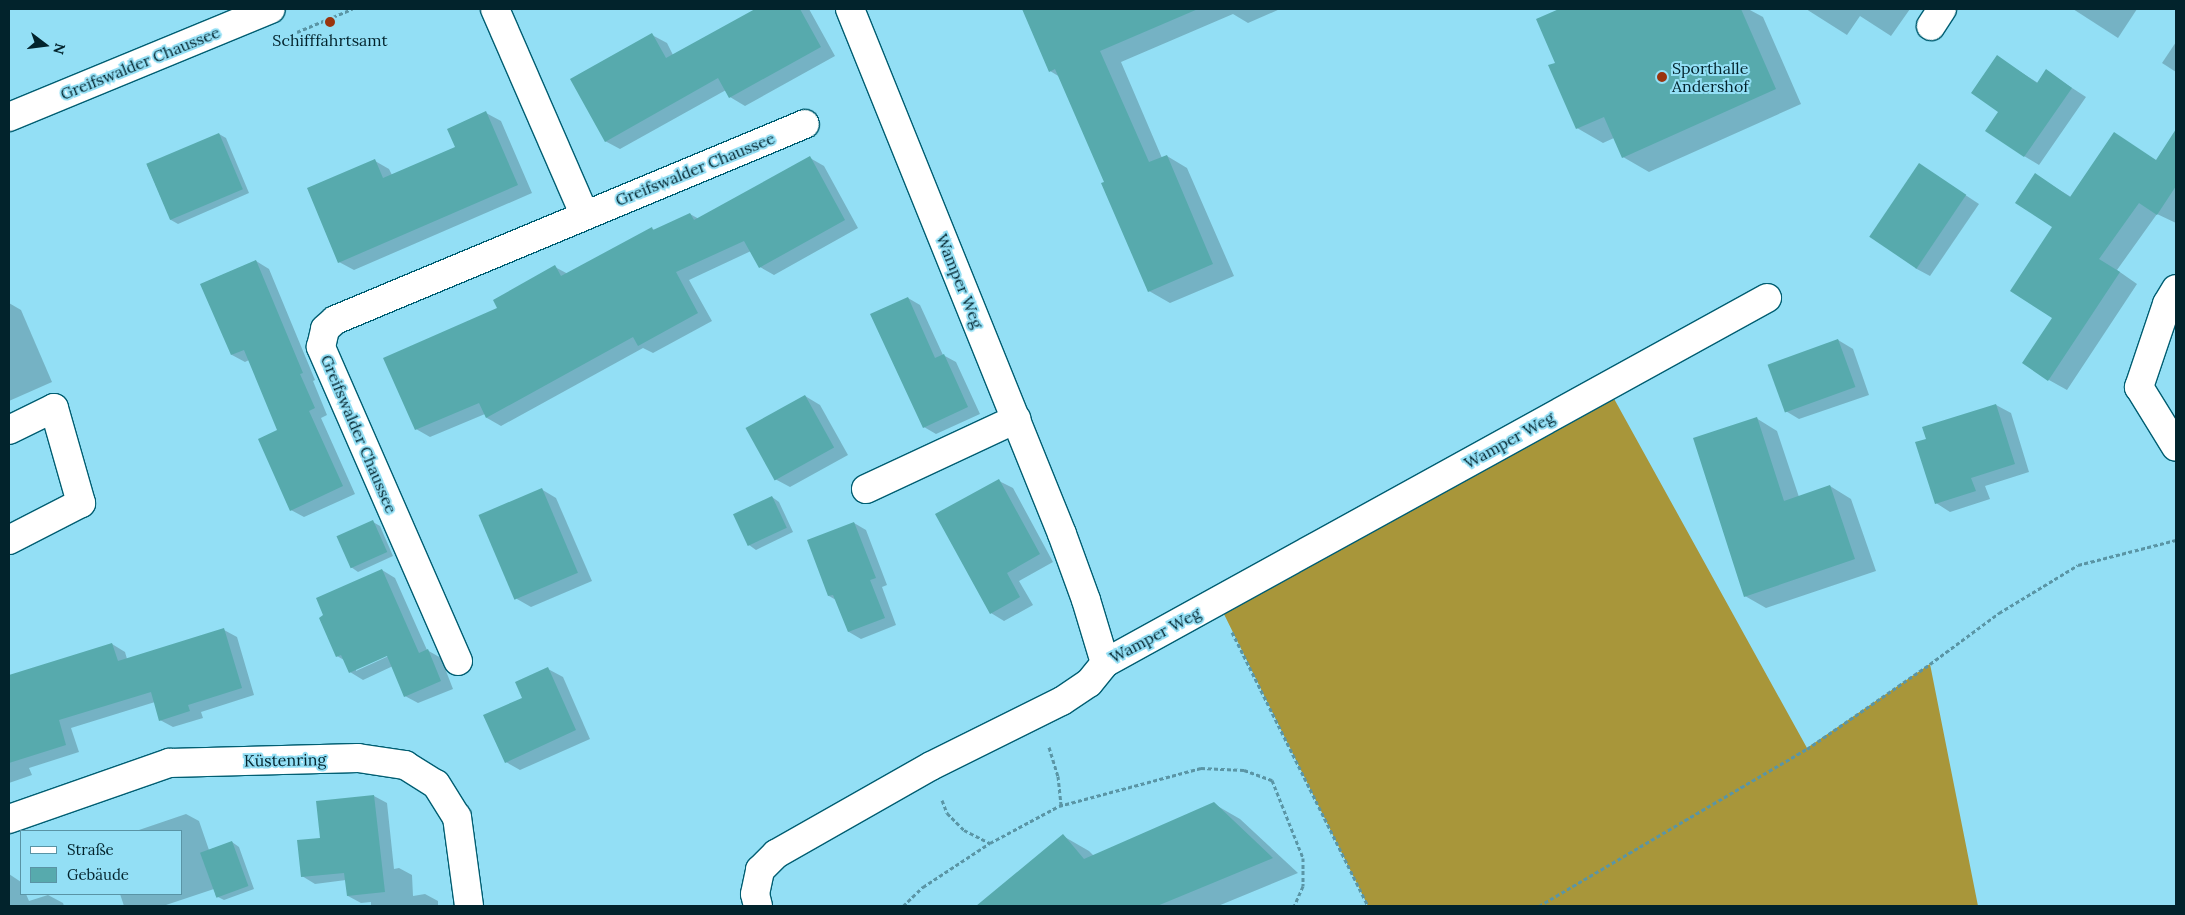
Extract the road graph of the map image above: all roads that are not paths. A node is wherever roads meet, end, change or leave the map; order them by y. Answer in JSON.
{"nodes":[{"id":1,"x":271,"y":9,"type":"edge"},
{"id":2,"x":495,"y":9,"type":"edge"},
{"id":3,"x":850,"y":9,"type":"edge"},
{"id":4,"x":9,"y":117,"type":"edge"},
{"id":5,"x":805,"y":124,"type":"dead end"},
{"id":6,"x":584,"y":214,"type":"junction"},
{"id":7,"x":2176,"y":289,"type":"edge"},
{"id":8,"x":1767,"y":298,"type":"dead end"},
{"id":9,"x":1016,"y":419,"type":"junction"},
{"id":10,"x":9,"y":430,"type":"edge"},
{"id":11,"x":2176,"y":447,"type":"edge"},
{"id":12,"x":866,"y":489,"type":"dead end"},
{"id":13,"x":9,"y":540,"type":"edge"},
{"id":14,"x":458,"y":661,"type":"dead end"},
{"id":15,"x":1105,"y":663,"type":"junction"},
{"id":16,"x":9,"y":819,"type":"edge"},
{"id":17,"x":469,"y":906,"type":"edge"},
{"id":18,"x":758,"y":906,"type":"edge"}],
"edges":[{"from":1,"to":4,"type":"street","name":"Greifswalder Chaussee"},
{"from":2,"to":6,"type":"street"},
{"from":3,"to":9,"type":"street","name":"Wamper Weg"},
{"from":5,"to":6,"type":"street","name":"Greifswalder Chaussee"},
{"from":6,"to":14,"type":"street","name":"Greifswalder Chaussee"},
{"from":7,"to":11,"type":"street"},
{"from":8,"to":15,"type":"street","name":"Wamper Weg"},
{"from":9,"to":12,"type":"street"},
{"from":9,"to":15,"type":"street","name":"Wamper Weg"},
{"from":10,"to":13,"type":"street"},
{"from":15,"to":18,"type":"street"},
{"from":16,"to":17,"type":"street","name":"Küstenring"}]}
